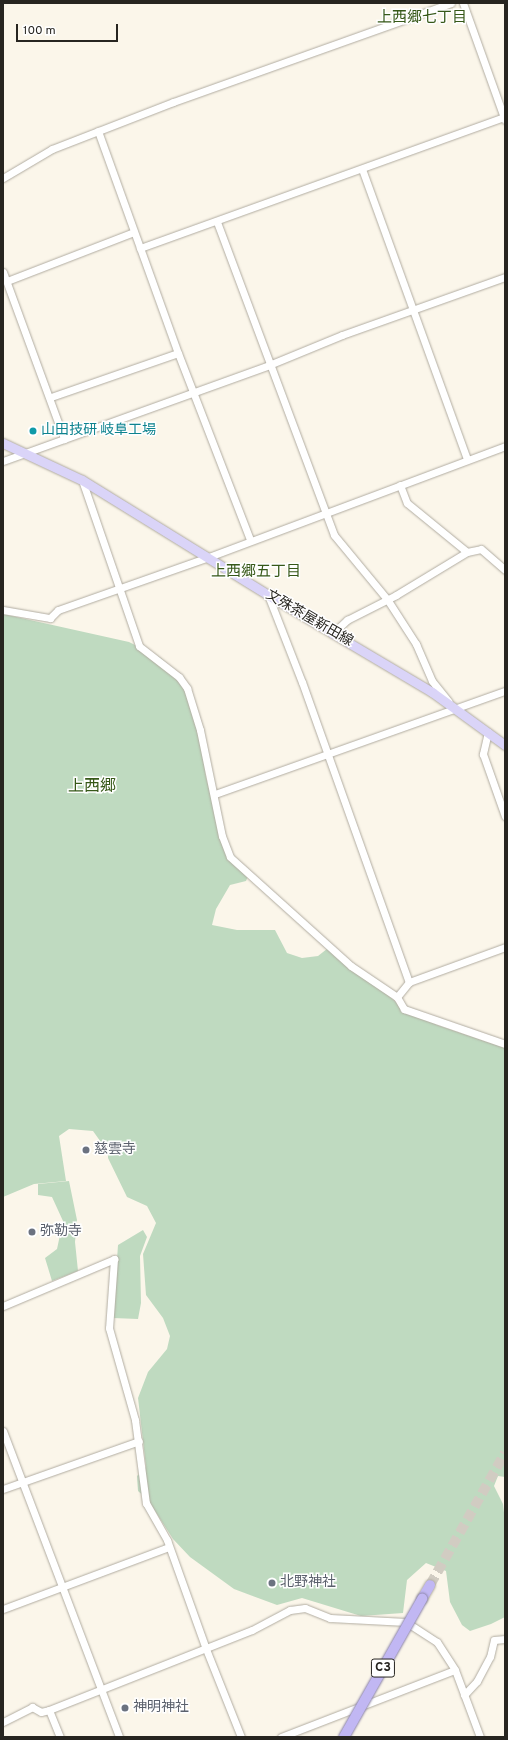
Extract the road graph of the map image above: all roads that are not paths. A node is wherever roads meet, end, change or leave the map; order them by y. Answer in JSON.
{"nodes":[{"id":1,"x":451,"y":3,"type":"edge"},
{"id":2,"x":463,"y":3,"type":"edge"},
{"id":3,"x":504,"y":119,"type":"edge"},
{"id":4,"x":98,"y":131,"type":"junction"},
{"id":5,"x":362,"y":169,"type":"junction"},
{"id":6,"x":3,"y":178,"type":"edge"},
{"id":7,"x":217,"y":222,"type":"junction"},
{"id":8,"x":134,"y":232,"type":"junction"},
{"id":9,"x":140,"y":248,"type":"junction"},
{"id":10,"x":3,"y":272,"type":"edge"},
{"id":11,"x":505,"y":277,"type":"edge"},
{"id":12,"x":7,"y":281,"type":"junction"},
{"id":13,"x":414,"y":311,"type":"junction"},
{"id":14,"x":178,"y":353,"type":"junction"},
{"id":15,"x":269,"y":365,"type":"junction"},
{"id":16,"x":193,"y":392,"type":"junction"},
{"id":17,"x":51,"y":397,"type":"junction"},
{"id":18,"x":64,"y":439,"type":"junction"},
{"id":19,"x":3,"y":443,"type":"edge"},
{"id":20,"x":505,"y":446,"type":"edge"},
{"id":21,"x":25,"y":453,"type":"junction"},
{"id":22,"x":467,"y":459,"type":"junction"},
{"id":23,"x":3,"y":461,"type":"edge"},
{"id":24,"x":82,"y":480,"type":"junction"},
{"id":25,"x":400,"y":485,"type":"junction"},
{"id":26,"x":324,"y":513,"type":"junction"},
{"id":27,"x":250,"y":540,"type":"junction"},
{"id":28,"x":467,"y":552,"type":"junction"},
{"id":29,"x":206,"y":558,"type":"junction"},
{"id":30,"x":505,"y":570,"type":"edge"},
{"id":31,"x":120,"y":588,"type":"junction"},
{"id":32,"x":268,"y":595,"type":"junction"},
{"id":33,"x":387,"y":599,"type":"junction"},
{"id":34,"x":3,"y":610,"type":"edge"},
{"id":35,"x":332,"y":634,"type":"junction"},
{"id":36,"x":505,"y":691,"type":"edge"},
{"id":37,"x":454,"y":708,"type":"junction"},
{"id":38,"x":488,"y":732,"type":"junction"},
{"id":39,"x":505,"y":744,"type":"edge"},
{"id":40,"x":328,"y":754,"type":"junction"},
{"id":41,"x":214,"y":794,"type":"junction"},
{"id":42,"x":505,"y":816,"type":"edge"},
{"id":43,"x":505,"y":947,"type":"edge"},
{"id":44,"x":409,"y":982,"type":"junction"},
{"id":45,"x":397,"y":997,"type":"junction"},
{"id":46,"x":505,"y":1044,"type":"edge"},
{"id":47,"x":3,"y":1306,"type":"edge"},
{"id":48,"x":3,"y":1431,"type":"edge"},
{"id":49,"x":139,"y":1441,"type":"junction"},
{"id":50,"x":22,"y":1482,"type":"junction"},
{"id":51,"x":3,"y":1489,"type":"edge"},
{"id":52,"x":169,"y":1547,"type":"junction"},
{"id":53,"x":430,"y":1585,"type":"tunnel mouth"},
{"id":54,"x":62,"y":1586,"type":"junction"},
{"id":55,"x":3,"y":1609,"type":"edge"},
{"id":56,"x":505,"y":1639,"type":"edge"},
{"id":57,"x":206,"y":1649,"type":"junction"},
{"id":58,"x":455,"y":1670,"type":"junction"},
{"id":59,"x":101,"y":1690,"type":"junction"},
{"id":60,"x":464,"y":1695,"type":"junction"},
{"id":61,"x":49,"y":1710,"type":"junction"},
{"id":62,"x":3,"y":1722,"type":"edge"},
{"id":63,"x":60,"y":1737,"type":"edge"},
{"id":64,"x":120,"y":1737,"type":"edge"},
{"id":65,"x":241,"y":1737,"type":"edge"},
{"id":66,"x":281,"y":1737,"type":"edge"},
{"id":67,"x":344,"y":1737,"type":"edge"},
{"id":68,"x":480,"y":1737,"type":"edge"}],
"edges":[{"from":1,"to":4,"type":"street"},
{"from":2,"to":3,"type":"street"},
{"from":3,"to":5,"type":"street"},
{"from":4,"to":6,"type":"street"},
{"from":4,"to":8,"type":"street"},
{"from":5,"to":7,"type":"street"},
{"from":5,"to":13,"type":"street"},
{"from":7,"to":9,"type":"street"},
{"from":7,"to":15,"type":"street"},
{"from":8,"to":9,"type":"street"},
{"from":8,"to":12,"type":"street"},
{"from":9,"to":14,"type":"street"},
{"from":10,"to":12,"type":"street"},
{"from":11,"to":13,"type":"street"},
{"from":12,"to":17,"type":"street"},
{"from":13,"to":15,"type":"street"},
{"from":13,"to":22,"type":"street"},
{"from":14,"to":16,"type":"street"},
{"from":14,"to":17,"type":"street"},
{"from":15,"to":16,"type":"street"},
{"from":15,"to":26,"type":"street"},
{"from":16,"to":18,"type":"street"},
{"from":16,"to":27,"type":"street"},
{"from":17,"to":18,"type":"street"},
{"from":18,"to":21,"type":"street"},
{"from":19,"to":21,"type":"main road","name":"文殊茶屋新田線"},
{"from":20,"to":22,"type":"street"},
{"from":21,"to":23,"type":"street"},
{"from":21,"to":24,"type":"main road","name":"文殊茶屋新田線"},
{"from":22,"to":25,"type":"street"},
{"from":24,"to":29,"type":"main road","name":"文殊茶屋新田線"},
{"from":24,"to":31,"type":"street"},
{"from":25,"to":26,"type":"street"},
{"from":25,"to":28,"type":"street"},
{"from":26,"to":27,"type":"street"},
{"from":26,"to":33,"type":"street"},
{"from":27,"to":29,"type":"street"},
{"from":28,"to":30,"type":"street"},
{"from":28,"to":33,"type":"street"},
{"from":29,"to":31,"type":"street"},
{"from":29,"to":32,"type":"main road","name":"文殊茶屋新田線"},
{"from":31,"to":34,"type":"street"},
{"from":31,"to":41,"type":"street"},
{"from":32,"to":35,"type":"main road","name":"文殊茶屋新田線"},
{"from":32,"to":40,"type":"street"},
{"from":33,"to":35,"type":"street"},
{"from":33,"to":37,"type":"street"},
{"from":35,"to":37,"type":"main road","name":"文殊茶屋新田線"},
{"from":36,"to":37,"type":"street"},
{"from":37,"to":38,"type":"main road","name":"文殊茶屋新田線"},
{"from":37,"to":40,"type":"street"},
{"from":38,"to":39,"type":"main road","name":"文殊茶屋新田線"},
{"from":38,"to":42,"type":"street"},
{"from":40,"to":41,"type":"street"},
{"from":40,"to":44,"type":"street"},
{"from":41,"to":45,"type":"street"},
{"from":43,"to":44,"type":"street"},
{"from":44,"to":45,"type":"street"},
{"from":45,"to":46,"type":"street"},
{"from":47,"to":49,"type":"street"},
{"from":48,"to":50,"type":"street"},
{"from":49,"to":50,"type":"street"},
{"from":49,"to":52,"type":"street"},
{"from":50,"to":51,"type":"street"},
{"from":50,"to":54,"type":"street"},
{"from":52,"to":54,"type":"street"},
{"from":52,"to":57,"type":"street"},
{"from":53,"to":67,"type":"highway","number":"C3","bridge":true},
{"from":54,"to":55,"type":"street"},
{"from":54,"to":59,"type":"street"},
{"from":56,"to":60,"type":"street"},
{"from":57,"to":58,"type":"street"},
{"from":57,"to":59,"type":"street"},
{"from":57,"to":65,"type":"street"},
{"from":58,"to":60,"type":"street"},
{"from":58,"to":66,"type":"street"},
{"from":59,"to":61,"type":"street"},
{"from":59,"to":64,"type":"street"},
{"from":60,"to":68,"type":"street"},
{"from":61,"to":62,"type":"street"},
{"from":61,"to":63,"type":"street"}]}
